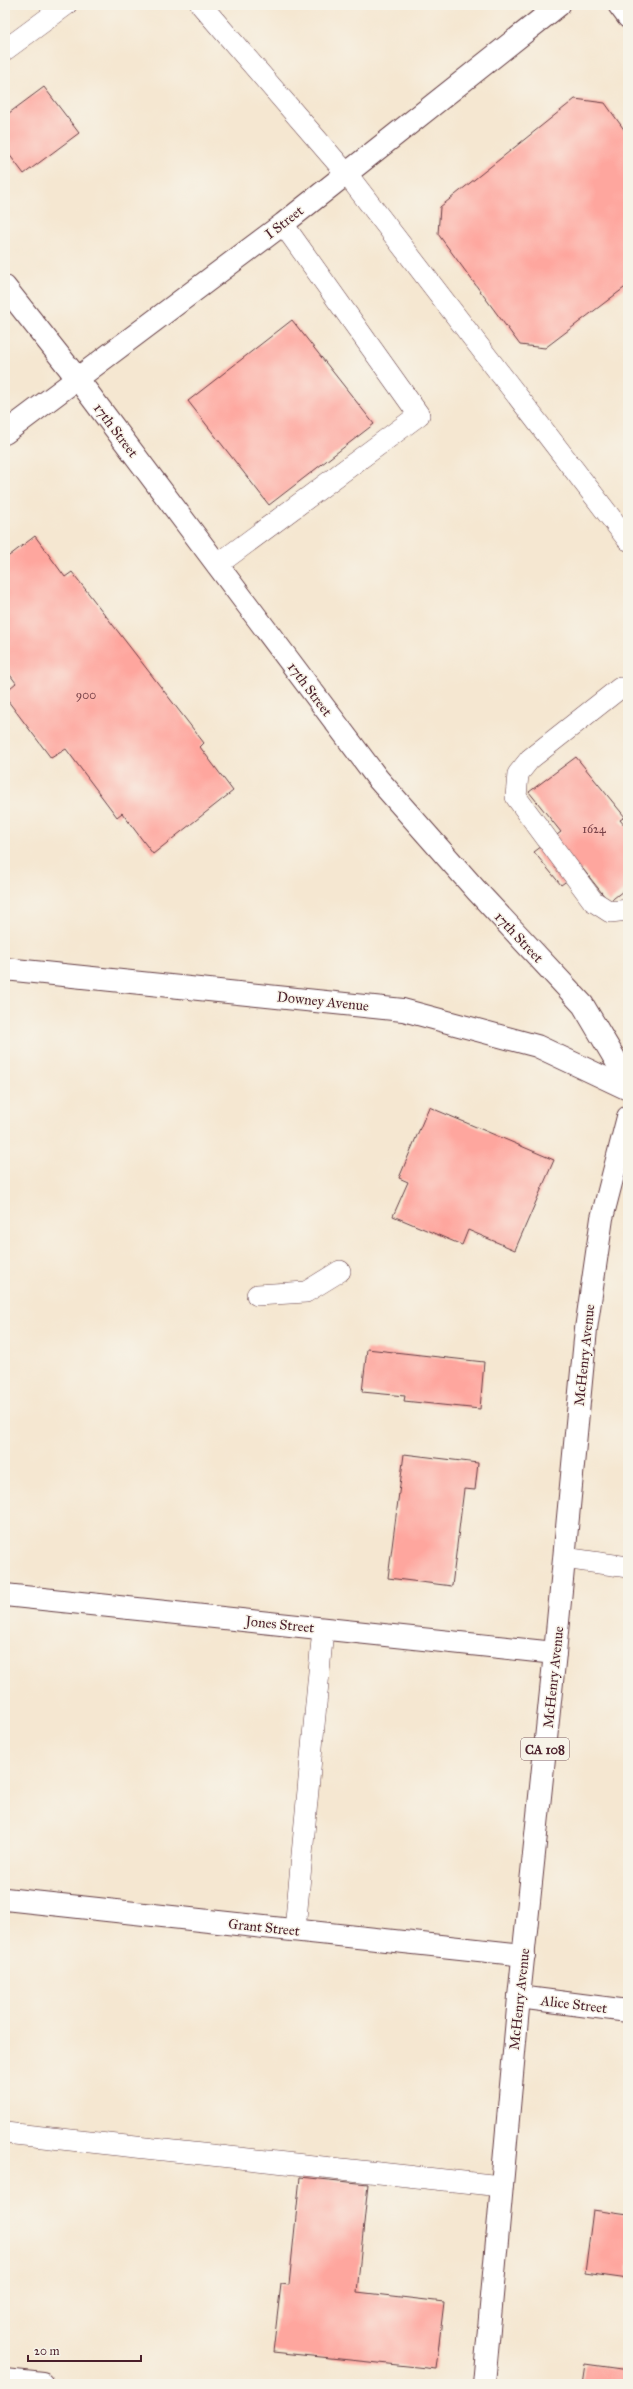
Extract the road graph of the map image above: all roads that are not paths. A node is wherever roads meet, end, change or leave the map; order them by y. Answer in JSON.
{"nodes":[{"id":1,"x":66,"y":5,"type":"edge"},
{"id":2,"x":201,"y":5,"type":"edge"},
{"id":3,"x":559,"y":5,"type":"edge"},
{"id":4,"x":619,"y":5,"type":"edge"},
{"id":5,"x":628,"y":17,"type":"edge"},
{"id":6,"x":5,"y":50,"type":"edge"},
{"id":7,"x":346,"y":173,"type":"junction"},
{"id":8,"x":283,"y":224,"type":"junction"},
{"id":9,"x":5,"y":287,"type":"edge"},
{"id":10,"x":77,"y":378,"type":"junction"},
{"id":11,"x":5,"y":433,"type":"edge"},
{"id":12,"x":628,"y":540,"type":"edge"},
{"id":13,"x":216,"y":565,"type":"junction"},
{"id":14,"x":620,"y":688,"type":"dead end"},
{"id":15,"x":628,"y":910,"type":"edge"},
{"id":16,"x":5,"y":969,"type":"edge"},
{"id":17,"x":628,"y":1081,"type":"edge"},
{"id":18,"x":628,"y":1089,"type":"edge"},
{"id":19,"x":628,"y":1117,"type":"edge"},
{"id":20,"x":340,"y":1271,"type":"dead end"},
{"id":21,"x":257,"y":1295,"type":"dead end"},
{"id":22,"x":564,"y":1558,"type":"junction"},
{"id":23,"x":628,"y":1566,"type":"edge"},
{"id":24,"x":5,"y":1595,"type":"edge"},
{"id":25,"x":323,"y":1629,"type":"junction"},
{"id":26,"x":555,"y":1654,"type":"junction"},
{"id":27,"x":5,"y":1899,"type":"edge"},
{"id":28,"x":295,"y":1930,"type":"junction"},
{"id":29,"x":524,"y":1955,"type":"junction"},
{"id":30,"x":519,"y":1997,"type":"junction"},
{"id":31,"x":628,"y":2011,"type":"edge"},
{"id":32,"x":5,"y":2134,"type":"edge"},
{"id":33,"x":502,"y":2186,"type":"junction"},
{"id":34,"x":5,"y":2380,"type":"edge"},
{"id":35,"x":43,"y":2384,"type":"edge"},
{"id":36,"x":484,"y":2384,"type":"edge"}],
"edges":[{"from":1,"to":6,"type":"lane"},
{"from":2,"to":7,"type":"lane"},
{"from":3,"to":7,"type":"main road","name":"I Street"},
{"from":4,"to":5,"type":"main road"},
{"from":7,"to":8,"type":"main road","name":"I Street"},
{"from":7,"to":12,"type":"lane"},
{"from":8,"to":10,"type":"main road","name":"I Street"},
{"from":8,"to":13,"type":"lane"},
{"from":9,"to":10,"type":"main road","name":"17th Street"},
{"from":10,"to":11,"type":"main road","name":"I Street"},
{"from":10,"to":13,"type":"main road","name":"17th Street"},
{"from":13,"to":17,"type":"main road","name":"17th Street"},
{"from":14,"to":15,"type":"lane"},
{"from":16,"to":18,"type":"main road","name":"Downey Avenue"},
{"from":19,"to":22,"type":"main road","name":"McHenry Avenue","number":"CA 108"},
{"from":20,"to":21,"type":"lane"},
{"from":22,"to":23,"type":"lane"},
{"from":22,"to":26,"type":"main road","name":"McHenry Avenue","number":"CA 108"},
{"from":24,"to":25,"type":"main road","name":"Jones Street"},
{"from":25,"to":26,"type":"main road","name":"Jones Street"},
{"from":25,"to":28,"type":"lane"},
{"from":26,"to":29,"type":"main road","name":"McHenry Avenue","number":"CA 108"},
{"from":27,"to":28,"type":"main road","name":"Grant Street"},
{"from":28,"to":29,"type":"main road","name":"Grant Street"},
{"from":29,"to":30,"type":"main road","name":"McHenry Avenue","number":"CA 108"},
{"from":30,"to":31,"type":"main road","name":"Alice Street"},
{"from":30,"to":33,"type":"main road","name":"McHenry Avenue","number":"CA 108"},
{"from":32,"to":33,"type":"lane"},
{"from":33,"to":36,"type":"main road","name":"McHenry Avenue","number":"CA 108"},
{"from":34,"to":35,"type":"main road"}]}
